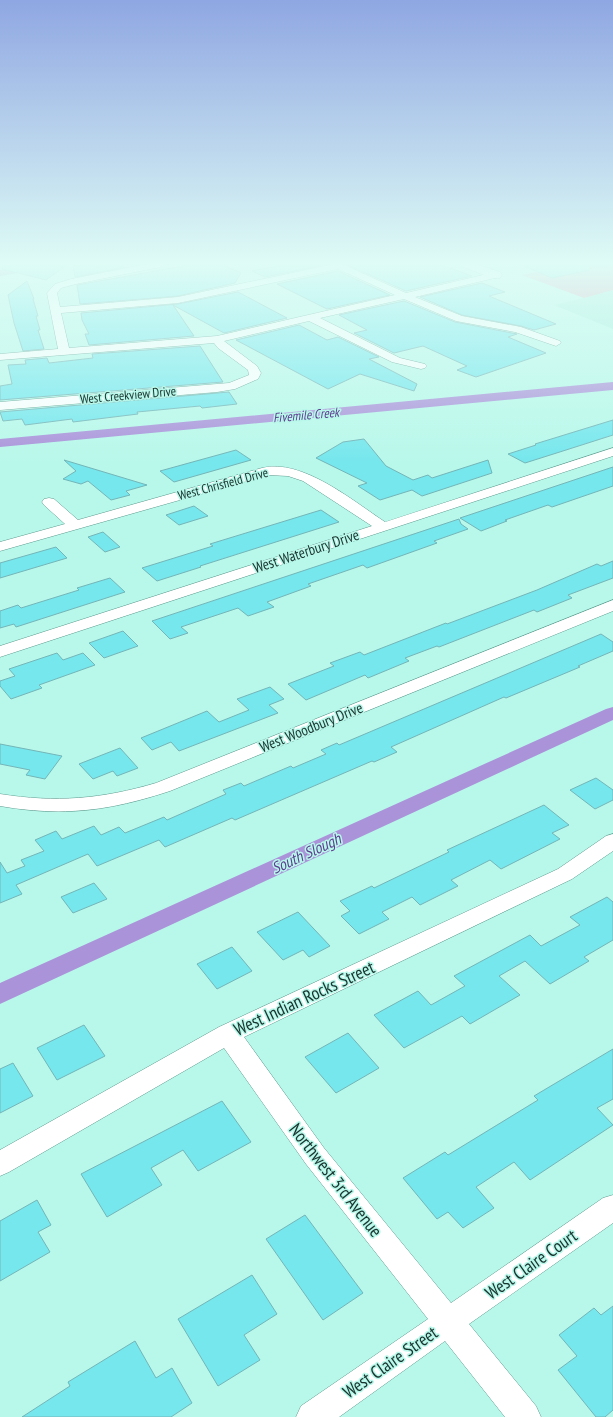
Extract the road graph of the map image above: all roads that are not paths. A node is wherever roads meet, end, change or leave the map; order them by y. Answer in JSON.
{"nodes":[{"id":1,"x":60,"y":330,"type":"edge"},
{"id":2,"x":257,"y":330,"type":"edge"},
{"id":3,"x":336,"y":330,"type":"edge"},
{"id":4,"x":520,"y":330,"type":"edge"},
{"id":5,"x":217,"y":339,"type":"junction"},
{"id":6,"x":556,"y":343,"type":"dead end"},
{"id":7,"x":64,"y":352,"type":"junction"},
{"id":8,"x":0,"y":357,"type":"edge"},
{"id":9,"x":421,"y":366,"type":"dead end"},
{"id":10,"x":0,"y":406,"type":"edge"},
{"id":11,"x":613,"y":452,"type":"edge"},
{"id":12,"x":49,"y":502,"type":"dead end"},
{"id":13,"x":75,"y":525,"type":"junction"},
{"id":14,"x":382,"y":526,"type":"junction"},
{"id":15,"x":0,"y":547,"type":"edge"},
{"id":16,"x":613,"y":604,"type":"edge"},
{"id":17,"x":0,"y":652,"type":"edge"},
{"id":18,"x":0,"y":800,"type":"edge"},
{"id":19,"x":613,"y":841,"type":"edge"},
{"id":20,"x":228,"y":1034,"type":"junction"},
{"id":21,"x":0,"y":1164,"type":"edge"},
{"id":22,"x":613,"y":1207,"type":"edge"},
{"id":23,"x":448,"y":1322,"type":"junction"},
{"id":24,"x":312,"y":1417,"type":"edge"},
{"id":25,"x":525,"y":1417,"type":"edge"}],
"edges":[{"from":1,"to":7,"type":"street"},
{"from":2,"to":5,"type":"street"},
{"from":3,"to":9,"type":"street"},
{"from":4,"to":6,"type":"street"},
{"from":5,"to":7,"type":"street"},
{"from":5,"to":10,"type":"street","name":"West Creekview Drive"},
{"from":7,"to":8,"type":"street"},
{"from":11,"to":14,"type":"street","name":"West Waterbury Drive"},
{"from":12,"to":13,"type":"street"},
{"from":13,"to":14,"type":"street","name":"West Chrisfield Drive"},
{"from":13,"to":15,"type":"street","name":"West Chrisfield Drive"},
{"from":14,"to":17,"type":"street","name":"West Waterbury Drive"},
{"from":16,"to":18,"type":"street","name":"West Woodbury Drive"},
{"from":19,"to":20,"type":"street","name":"West Indian Rocks Street"},
{"from":20,"to":21,"type":"street","name":"West Indian Rocks Street"},
{"from":20,"to":23,"type":"street","name":"Northwest 3rd Avenue"},
{"from":22,"to":23,"type":"street","name":"West Claire Court"},
{"from":23,"to":24,"type":"street","name":"West Claire Street"},
{"from":23,"to":25,"type":"street","name":"Northwest 3rd Avenue"}]}
